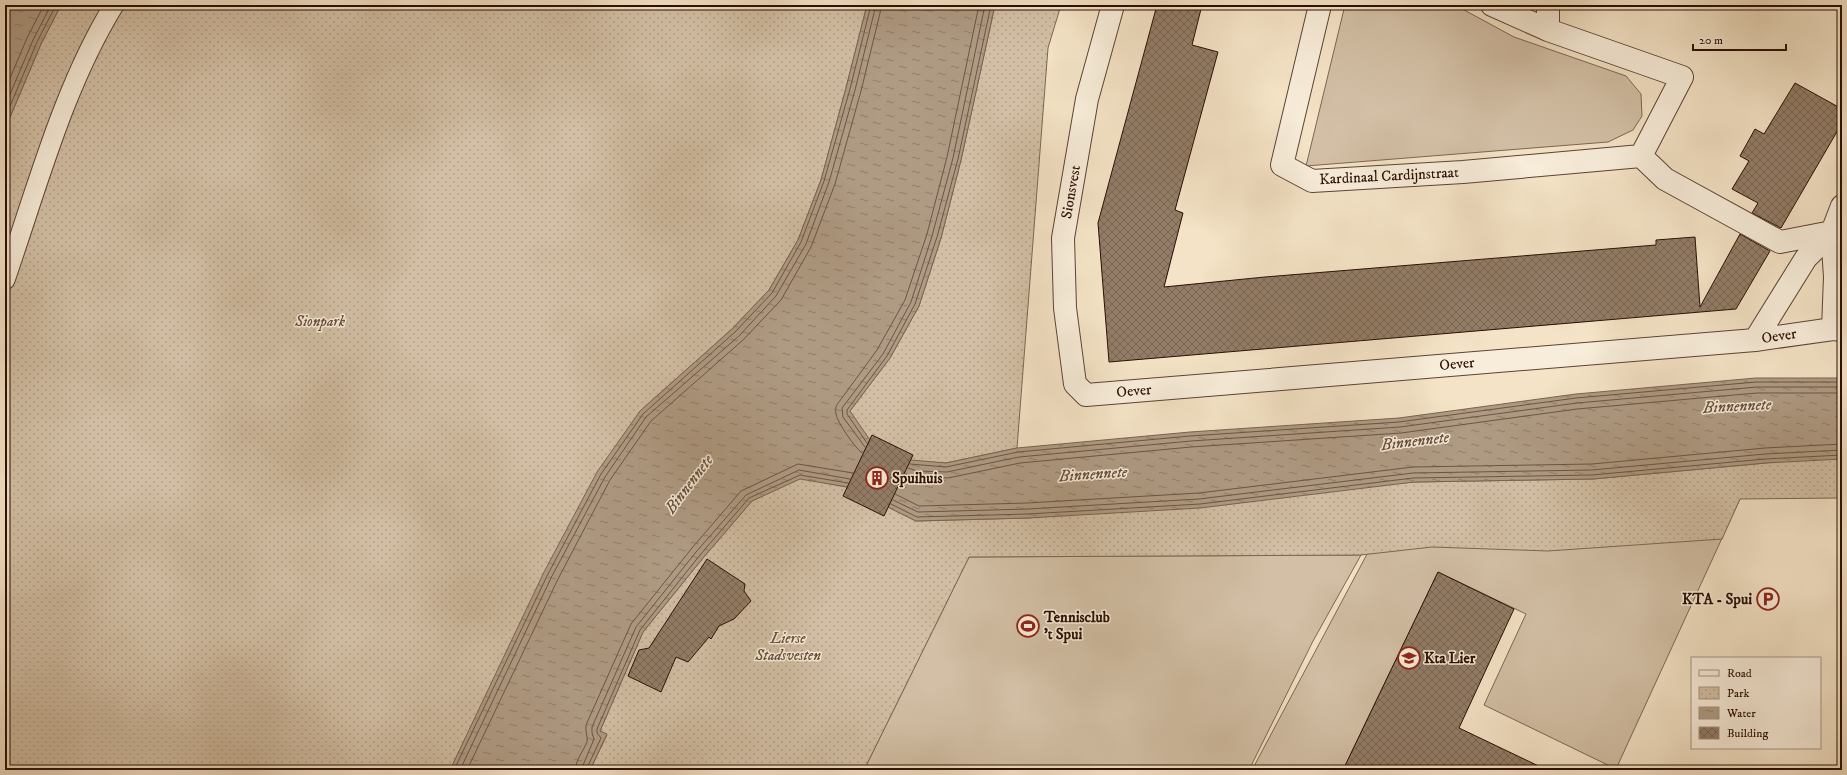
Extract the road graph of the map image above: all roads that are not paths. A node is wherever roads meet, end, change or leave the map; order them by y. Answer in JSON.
{"nodes":[{"id":1,"x":114,"y":5,"type":"edge"},
{"id":2,"x":1113,"y":5,"type":"edge"},
{"id":3,"x":1320,"y":5,"type":"edge"},
{"id":4,"x":1492,"y":5,"type":"edge"},
{"id":5,"x":1548,"y":5,"type":"edge"},
{"id":6,"x":1548,"y":30,"type":"junction"},
{"id":7,"x":1641,"y":156,"type":"junction"},
{"id":8,"x":1842,"y":206,"type":"edge"},
{"id":9,"x":1832,"y":232,"type":"junction"},
{"id":10,"x":5,"y":280,"type":"edge"},
{"id":11,"x":1838,"y":329,"type":"edge"},
{"id":12,"x":1754,"y":340,"type":"junction"},
{"id":13,"x":1075,"y":384,"type":"joint"}],
"edges":[{"from":1,"to":10,"type":"lane"},
{"from":2,"to":13,"type":"street","name":"Sionsvest"},
{"from":3,"to":7,"type":"street","name":"Kardinaal Cardijnstraat"},
{"from":4,"to":6,"type":"street"},
{"from":5,"to":6,"type":"street"},
{"from":6,"to":7,"type":"street"},
{"from":7,"to":9,"type":"street"},
{"from":8,"to":9,"type":"street"},
{"from":9,"to":11,"type":"street"},
{"from":9,"to":12,"type":"street"},
{"from":11,"to":12,"type":"street","name":"Oever"},
{"from":12,"to":13,"type":"street","name":"Oever"}]}
